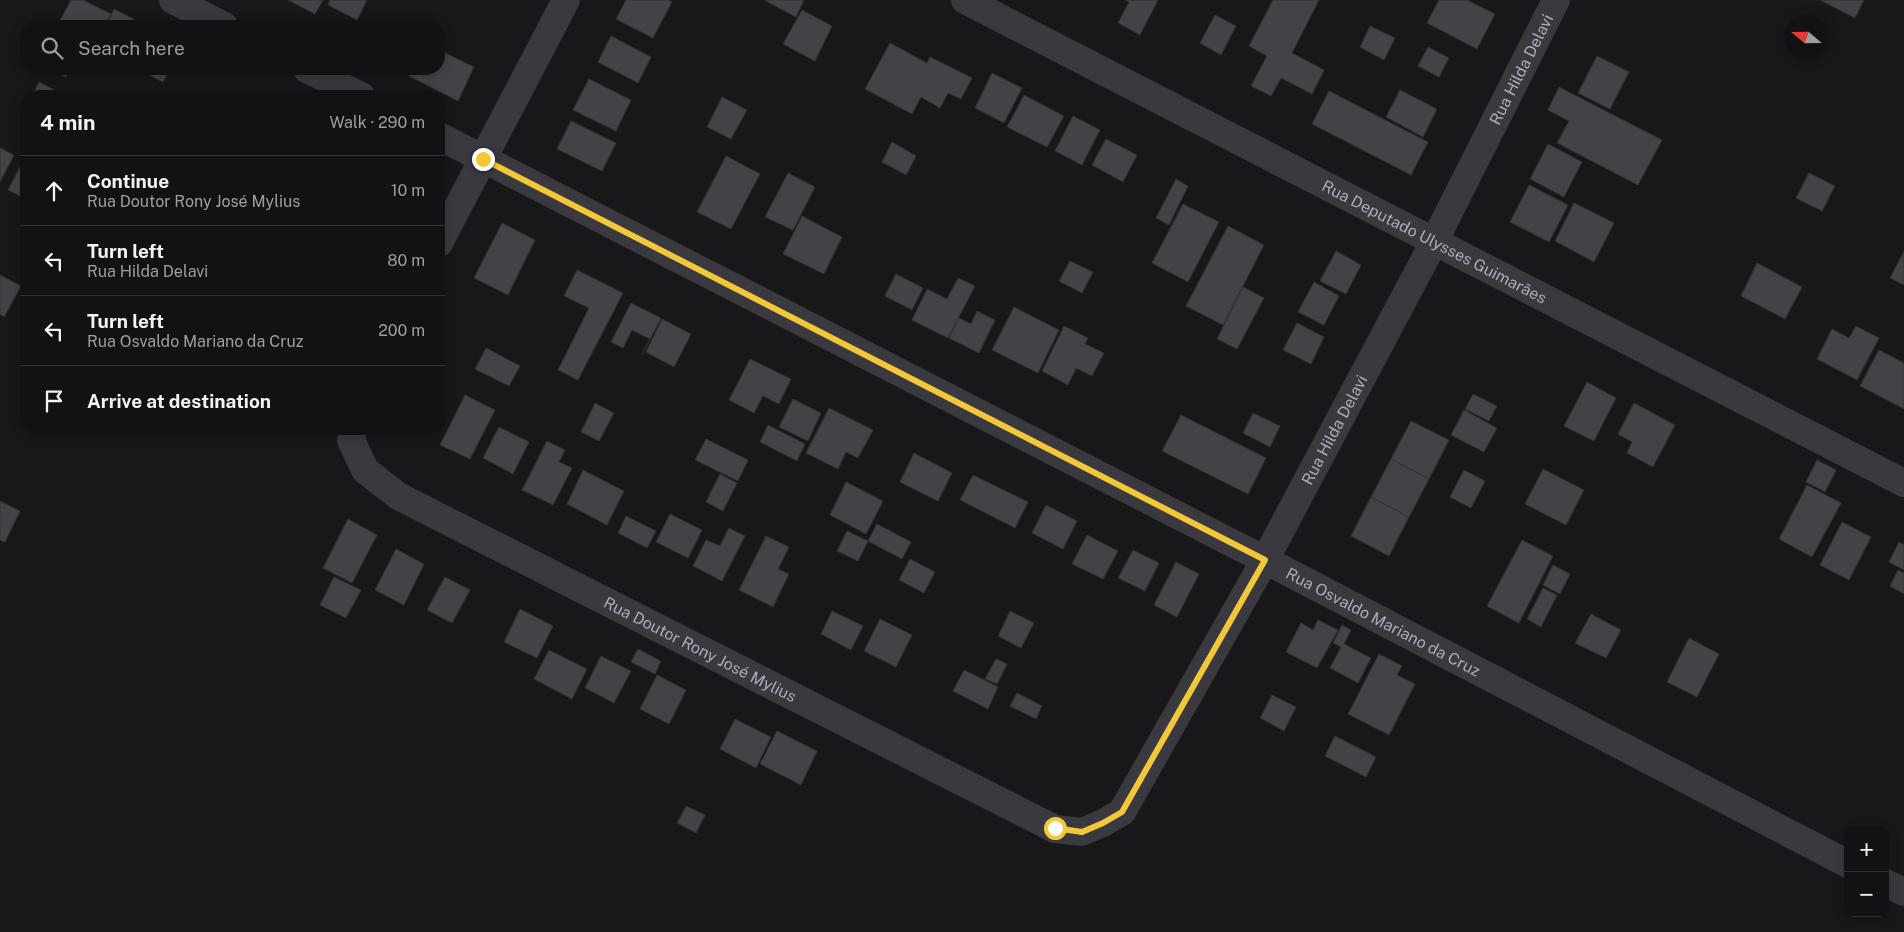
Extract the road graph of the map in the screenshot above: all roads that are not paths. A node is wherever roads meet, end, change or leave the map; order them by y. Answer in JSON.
{"nodes":[{"id":1,"x":173,"y":0,"type":"edge"},
{"id":2,"x":566,"y":0,"type":"edge"},
{"id":3,"x":965,"y":0,"type":"edge"},
{"id":4,"x":1556,"y":0,"type":"edge"},
{"id":5,"x":212,"y":20,"type":"edge"},
{"id":6,"x":319,"y":75,"type":"edge"},
{"id":7,"x":349,"y":90,"type":"edge"},
{"id":8,"x":445,"y":139,"type":"edge"},
{"id":9,"x":483,"y":159,"type":"junction"},
{"id":10,"x":445,"y":232,"type":"edge"},
{"id":11,"x":1434,"y":242,"type":"junction"},
{"id":12,"x":352,"y":435,"type":"edge"},
{"id":13,"x":1904,"y":483,"type":"edge"},
{"id":14,"x":1265,"y":560,"type":"junction"},
{"id":15,"x":1082,"y":832,"type":"joint"},
{"id":16,"x":1844,"y":862,"type":"edge"},
{"id":17,"x":1889,"y":885,"type":"edge"},
{"id":18,"x":1904,"y":892,"type":"edge"}],
"edges":[{"from":1,"to":5,"type":"street"},
{"from":2,"to":9,"type":"street"},
{"from":3,"to":11,"type":"street","name":"Rua Deputado Ulysses Guimarães"},
{"from":4,"to":11,"type":"street","name":"Rua Hilda Delavi"},
{"from":6,"to":7,"type":"street"},
{"from":8,"to":9,"type":"street","name":"Rua Osvaldo Mariano da Cruz"},
{"from":9,"to":10,"type":"street"},
{"from":9,"to":14,"type":"street","name":"Rua Osvaldo Mariano da Cruz"},
{"from":11,"to":13,"type":"street","name":"Rua Deputado Ulysses Guimarães"},
{"from":11,"to":14,"type":"street","name":"Rua Hilda Delavi"},
{"from":12,"to":15,"type":"street","name":"Rua Doutor Rony José Mylius"},
{"from":14,"to":15,"type":"street","name":"Rua Hilda Delavi"},
{"from":14,"to":16,"type":"street","name":"Rua Osvaldo Mariano da Cruz"},
{"from":17,"to":18,"type":"street"}]}
